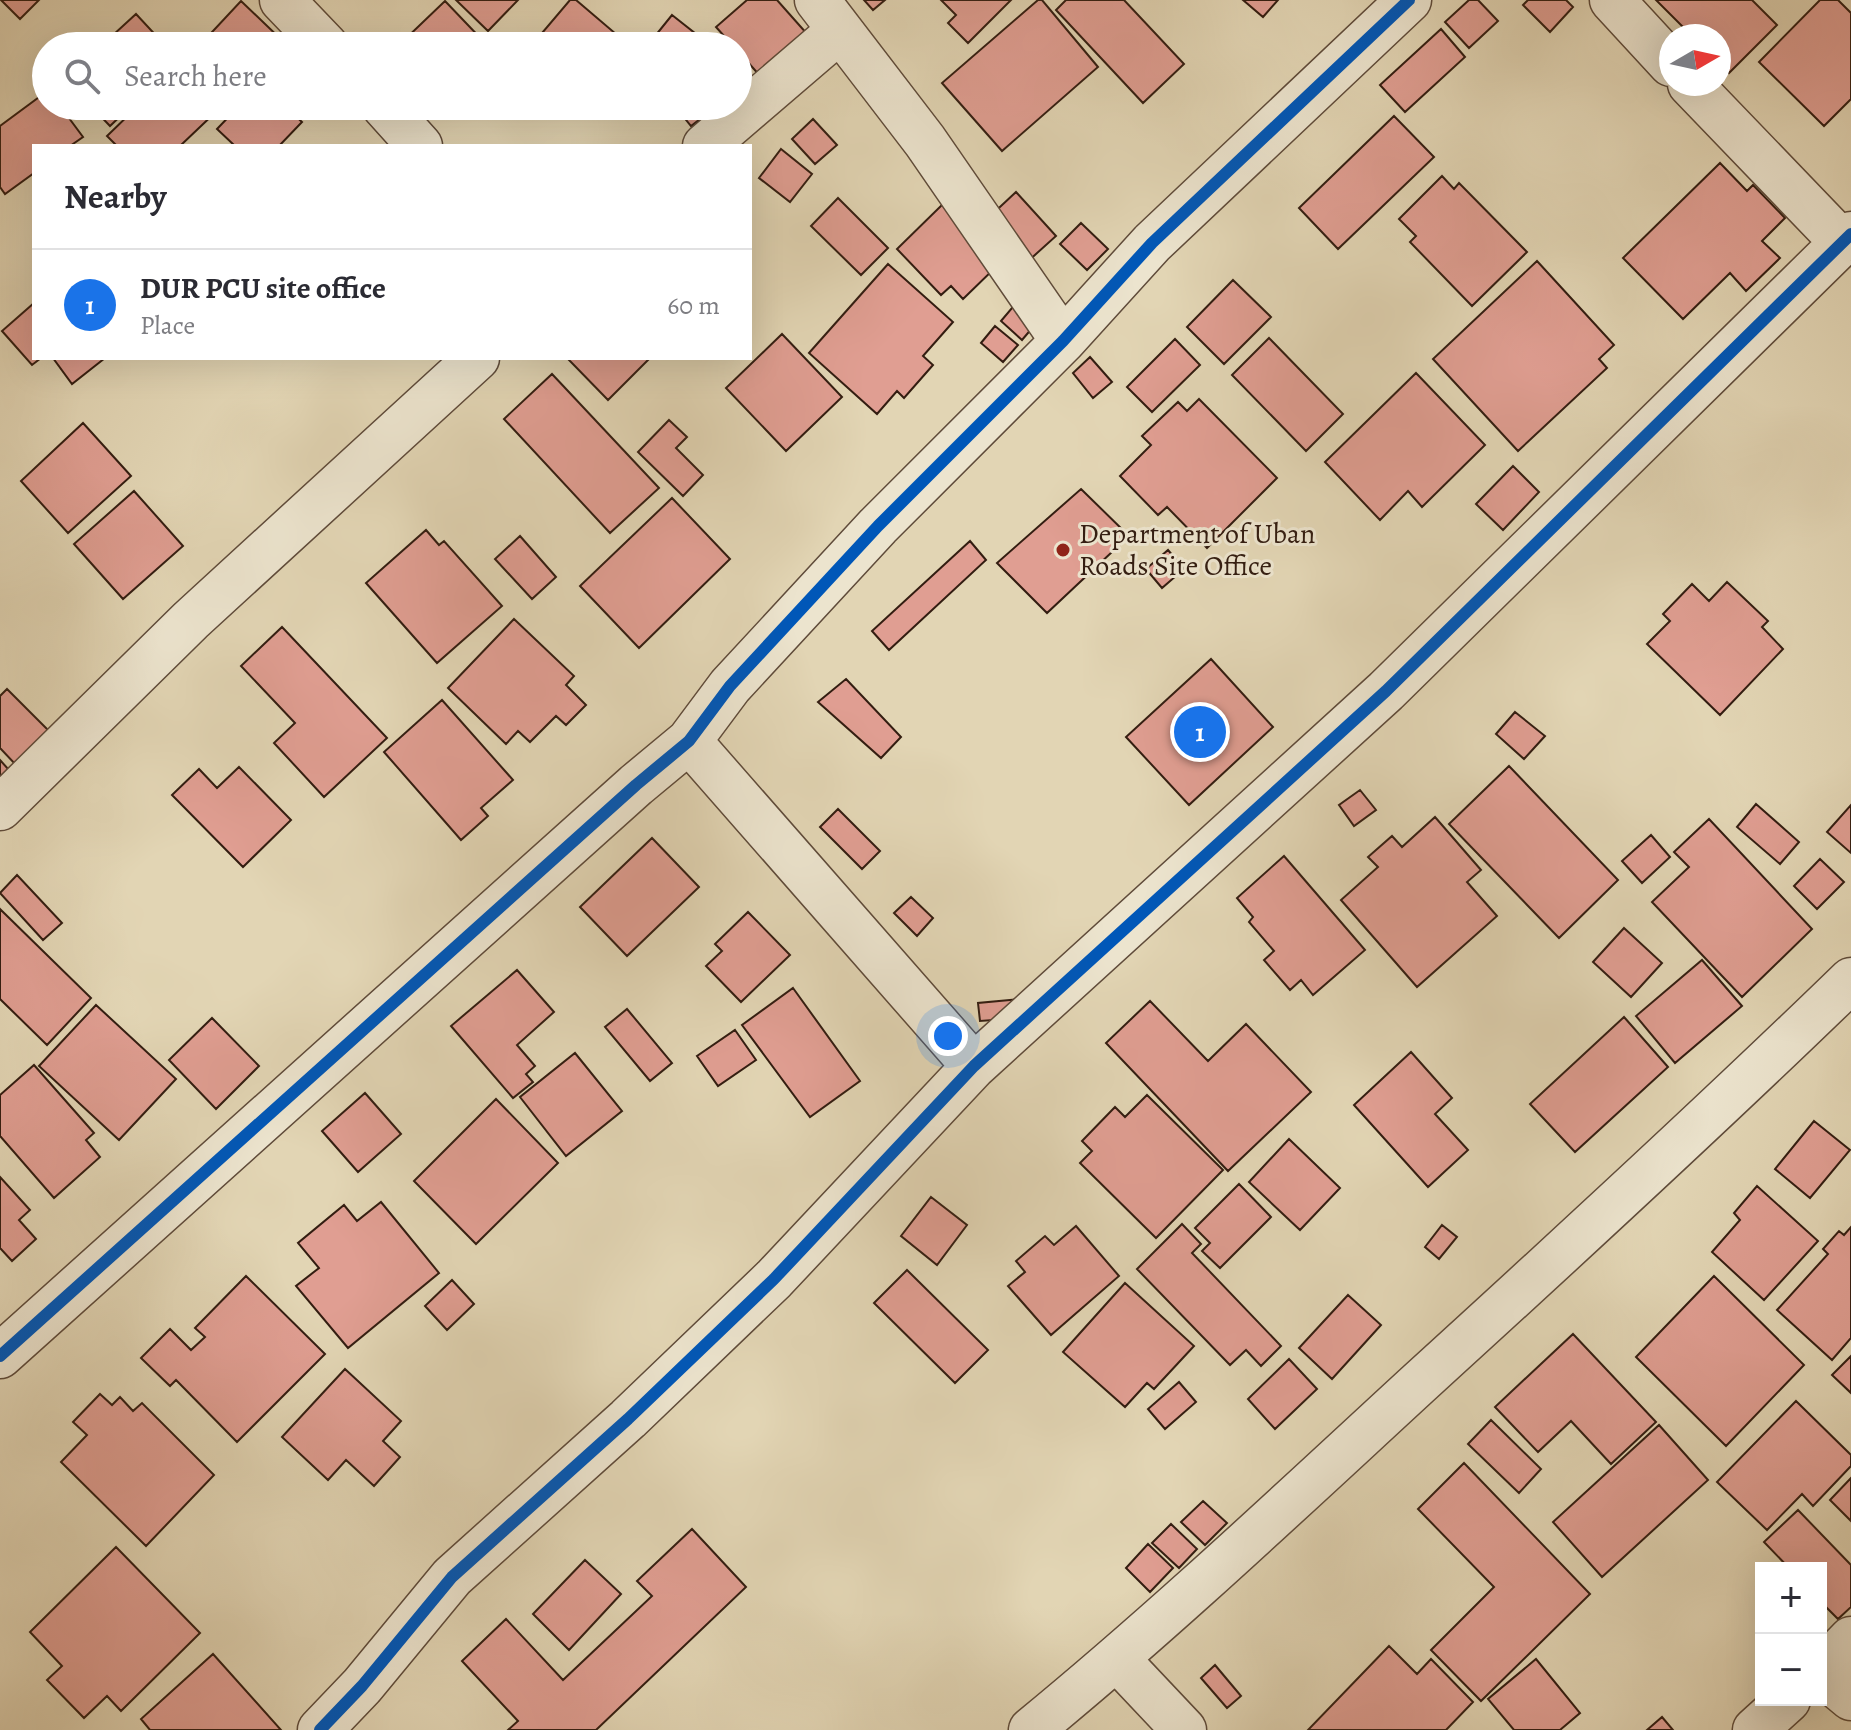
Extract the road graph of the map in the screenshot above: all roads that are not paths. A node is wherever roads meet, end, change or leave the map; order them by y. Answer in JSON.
{"nodes":[{"id":1,"x":282,"y":0,"type":"edge"},
{"id":2,"x":1409,"y":0,"type":"edge"},
{"id":3,"x":1612,"y":0,"type":"edge"},
{"id":4,"x":828,"y":16,"type":"edge"},
{"id":5,"x":313,"y":32,"type":"edge"},
{"id":6,"x":1659,"y":51,"type":"edge"},
{"id":7,"x":752,"y":96,"type":"edge"},
{"id":8,"x":1702,"y":96,"type":"edge"},
{"id":9,"x":397,"y":120,"type":"edge"},
{"id":10,"x":730,"y":120,"type":"edge"},
{"id":11,"x":418,"y":144,"type":"edge"},
{"id":12,"x":707,"y":144,"type":"edge"},
{"id":13,"x":1846,"y":238,"type":"edge"},
{"id":14,"x":1063,"y":341,"type":"junction"},
{"id":15,"x":475,"y":360,"type":"edge"},
{"id":16,"x":689,"y":741,"type":"junction"},
{"id":17,"x":0,"y":808,"type":"edge"},
{"id":18,"x":1851,"y":980,"type":"edge"},
{"id":19,"x":974,"y":1066,"type":"junction"},
{"id":20,"x":0,"y":1356,"type":"edge"},
{"id":21,"x":1851,"y":1639,"type":"edge"},
{"id":22,"x":1117,"y":1659,"type":"junction"},
{"id":23,"x":1827,"y":1665,"type":"edge"},
{"id":24,"x":1827,"y":1677,"type":"edge"},
{"id":25,"x":1851,"y":1698,"type":"edge"},
{"id":26,"x":1781,"y":1706,"type":"edge"},
{"id":27,"x":320,"y":1730,"type":"edge"},
{"id":28,"x":1031,"y":1730,"type":"edge"},
{"id":29,"x":1184,"y":1730,"type":"edge"},
{"id":30,"x":1755,"y":1730,"type":"edge"}],
"edges":[{"from":1,"to":5,"type":"street"},
{"from":2,"to":14,"type":"street"},
{"from":3,"to":6,"type":"street"},
{"from":4,"to":7,"type":"street"},
{"from":4,"to":14,"type":"street"},
{"from":8,"to":13,"type":"street"},
{"from":9,"to":11,"type":"street"},
{"from":10,"to":12,"type":"street"},
{"from":13,"to":19,"type":"street"},
{"from":14,"to":16,"type":"street"},
{"from":15,"to":17,"type":"street"},
{"from":16,"to":19,"type":"street"},
{"from":16,"to":20,"type":"street"},
{"from":18,"to":22,"type":"street"},
{"from":19,"to":27,"type":"street"},
{"from":21,"to":23,"type":"street"},
{"from":22,"to":28,"type":"street"},
{"from":22,"to":29,"type":"street"},
{"from":24,"to":25,"type":"street"},
{"from":26,"to":30,"type":"street"}]}
